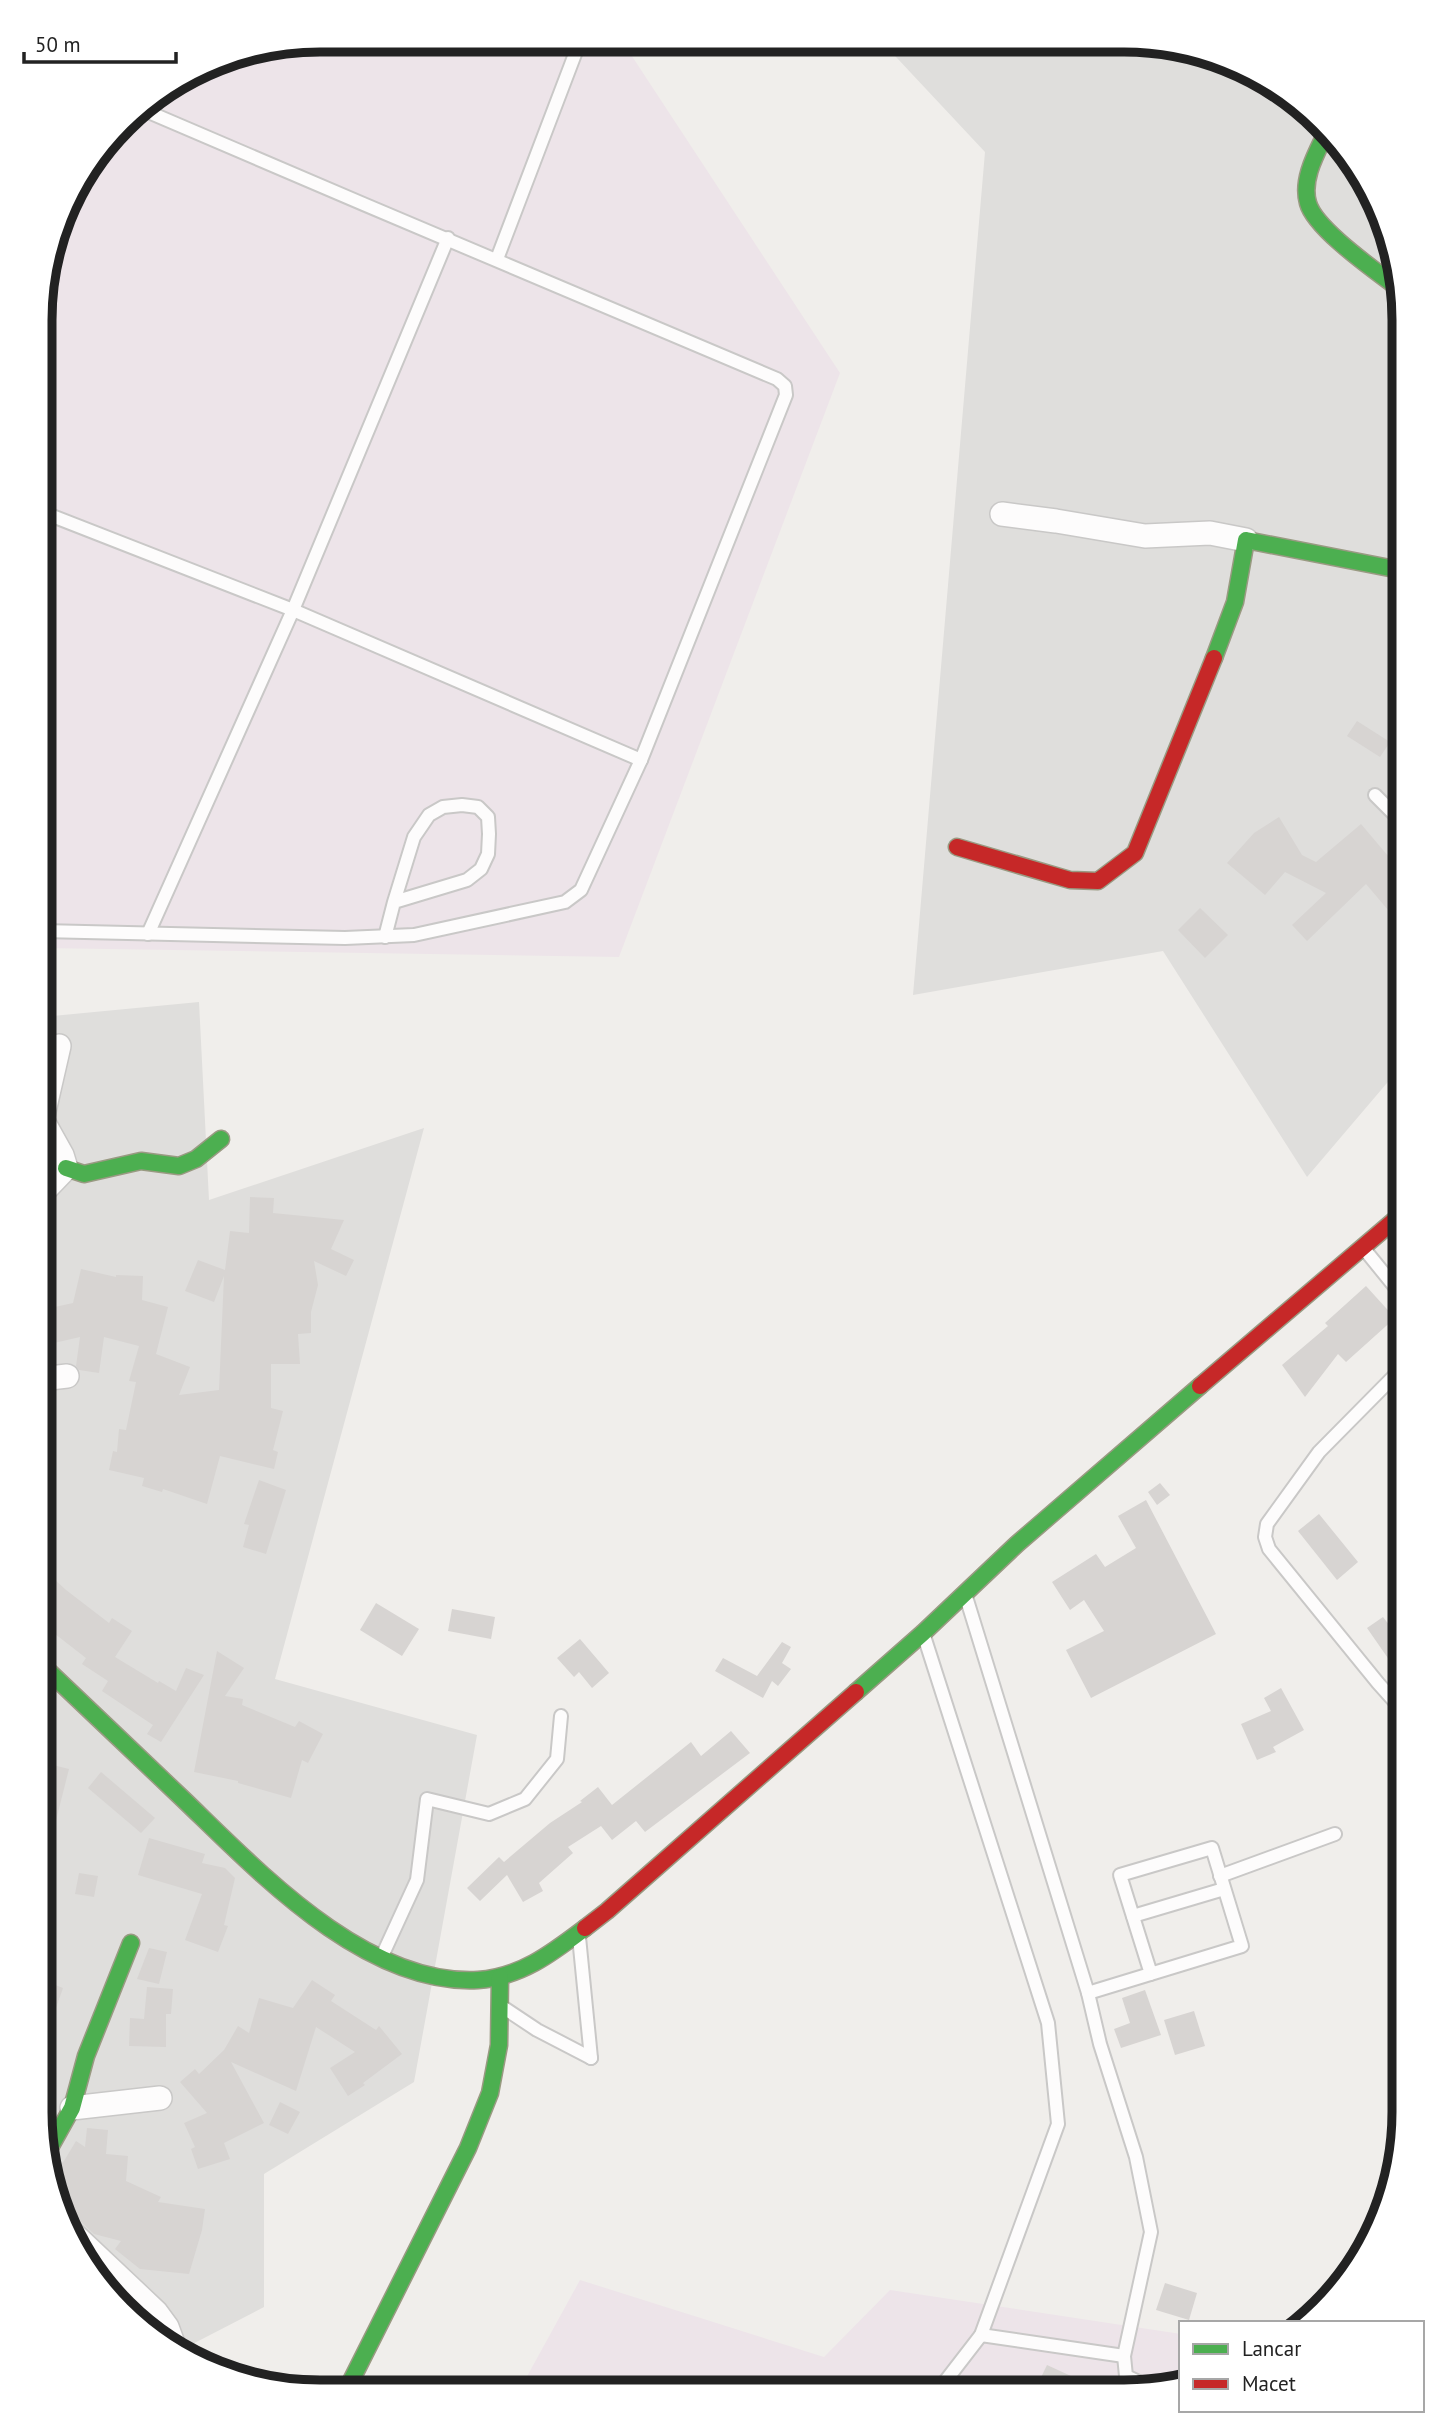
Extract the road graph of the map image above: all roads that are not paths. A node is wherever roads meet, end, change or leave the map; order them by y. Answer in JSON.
{"nodes":[{"id":1,"x":576,"y":52,"type":"edge"},
{"id":2,"x":151,"y":113,"type":"edge"},
{"id":3,"x":1323,"y":141,"type":"edge"},
{"id":4,"x":448,"y":238,"type":"junction"},
{"id":5,"x":497,"y":259,"type":"junction"},
{"id":6,"x":1389,"y":281,"type":"edge"},
{"id":7,"x":1002,"y":514,"type":"dead end"},
{"id":8,"x":52,"y":516,"type":"edge"},
{"id":9,"x":1245,"y":540,"type":"junction"},
{"id":10,"x":1392,"y":568,"type":"edge"},
{"id":11,"x":293,"y":610,"type":"junction"},
{"id":12,"x":641,"y":760,"type":"junction"},
{"id":13,"x":1376,"y":795,"type":"dead end"},
{"id":14,"x":1392,"y":812,"type":"edge"},
{"id":15,"x":957,"y":847,"type":"dead end"},
{"id":16,"x":394,"y":902,"type":"junction"},
{"id":17,"x":52,"y":931,"type":"edge"},
{"id":18,"x":148,"y":934,"type":"junction"},
{"id":19,"x":385,"y":937,"type":"junction"},
{"id":20,"x":60,"y":1046,"type":"dead end"},
{"id":21,"x":52,"y":1079,"type":"edge"},
{"id":22,"x":52,"y":1138,"type":"edge"},
{"id":23,"x":221,"y":1139,"type":"dead end"},
{"id":24,"x":66,"y":1168,"type":"junction"},
{"id":25,"x":52,"y":1183,"type":"edge"},
{"id":26,"x":1392,"y":1222,"type":"edge"},
{"id":27,"x":1362,"y":1246,"type":"junction"},
{"id":28,"x":1392,"y":1283,"type":"edge"},
{"id":29,"x":67,"y":1376,"type":"dead end"},
{"id":30,"x":52,"y":1378,"type":"edge"},
{"id":31,"x":1392,"y":1378,"type":"edge"},
{"id":32,"x":965,"y":1594,"type":"junction"},
{"id":33,"x":923,"y":1633,"type":"junction"},
{"id":34,"x":52,"y":1674,"type":"edge"},
{"id":35,"x":1392,"y":1699,"type":"edge"},
{"id":36,"x":561,"y":1716,"type":"dead end"},
{"id":37,"x":1335,"y":1834,"type":"dead end"},
{"id":38,"x":1220,"y":1876,"type":"junction"},
{"id":39,"x":1224,"y":1889,"type":"junction"},
{"id":40,"x":1133,"y":1916,"type":"junction"},
{"id":41,"x":579,"y":1933,"type":"junction"},
{"id":42,"x":131,"y":1943,"type":"dead end"},
{"id":43,"x":382,"y":1958,"type":"junction"},
{"id":44,"x":1151,"y":1974,"type":"junction"},
{"id":45,"x":500,"y":1977,"type":"junction"},
{"id":46,"x":1088,"y":1993,"type":"junction"},
{"id":47,"x":500,"y":2006,"type":"junction"},
{"id":48,"x":160,"y":2098,"type":"dead end"},
{"id":49,"x":72,"y":2108,"type":"junction"},
{"id":50,"x":54,"y":2140,"type":"edge"},
{"id":51,"x":91,"y":2251,"type":"edge"},
{"id":52,"x":169,"y":2333,"type":"edge"},
{"id":53,"x":981,"y":2335,"type":"junction"},
{"id":54,"x":1124,"y":2356,"type":"junction"},
{"id":55,"x":351,"y":2380,"type":"edge"},
{"id":56,"x":946,"y":2380,"type":"edge"},
{"id":57,"x":1134,"y":2380,"type":"edge"}],
"edges":[{"from":1,"to":5,"type":"lane"},
{"from":2,"to":4,"type":"lane"},
{"from":3,"to":6,"type":"main road"},
{"from":4,"to":5,"type":"lane"},
{"from":4,"to":11,"type":"lane"},
{"from":5,"to":12,"type":"lane"},
{"from":7,"to":9,"type":"street"},
{"from":8,"to":11,"type":"lane"},
{"from":9,"to":10,"type":"main road"},
{"from":9,"to":15,"type":"main road"},
{"from":11,"to":12,"type":"lane"},
{"from":11,"to":18,"type":"lane"},
{"from":12,"to":19,"type":"lane"},
{"from":13,"to":14,"type":"lane"},
{"from":16,"to":16,"type":"lane"},
{"from":16,"to":19,"type":"lane"},
{"from":17,"to":18,"type":"lane"},
{"from":18,"to":19,"type":"lane"},
{"from":20,"to":21,"type":"street"},
{"from":22,"to":24,"type":"street"},
{"from":23,"to":24,"type":"main road"},
{"from":24,"to":25,"type":"street"},
{"from":26,"to":27,"type":"main road"},
{"from":27,"to":28,"type":"lane"},
{"from":27,"to":32,"type":"main road"},
{"from":29,"to":30,"type":"street"},
{"from":31,"to":35,"type":"lane"},
{"from":32,"to":33,"type":"main road"},
{"from":32,"to":46,"type":"lane"},
{"from":33,"to":41,"type":"main road"},
{"from":33,"to":53,"type":"lane"},
{"from":34,"to":43,"type":"main road"},
{"from":36,"to":43,"type":"lane"},
{"from":37,"to":38,"type":"lane"},
{"from":38,"to":39,"type":"lane"},
{"from":38,"to":40,"type":"lane"},
{"from":39,"to":40,"type":"lane"},
{"from":39,"to":44,"type":"lane"},
{"from":40,"to":44,"type":"lane"},
{"from":41,"to":45,"type":"main road"},
{"from":41,"to":47,"type":"lane"},
{"from":42,"to":49,"type":"main road"},
{"from":43,"to":45,"type":"main road"},
{"from":44,"to":46,"type":"lane"},
{"from":45,"to":47,"type":"main road"},
{"from":46,"to":54,"type":"lane"},
{"from":47,"to":55,"type":"main road"},
{"from":48,"to":49,"type":"street"},
{"from":49,"to":50,"type":"main road"},
{"from":51,"to":52,"type":"street"},
{"from":53,"to":54,"type":"lane"},
{"from":53,"to":56,"type":"lane"},
{"from":54,"to":57,"type":"lane"}]}
